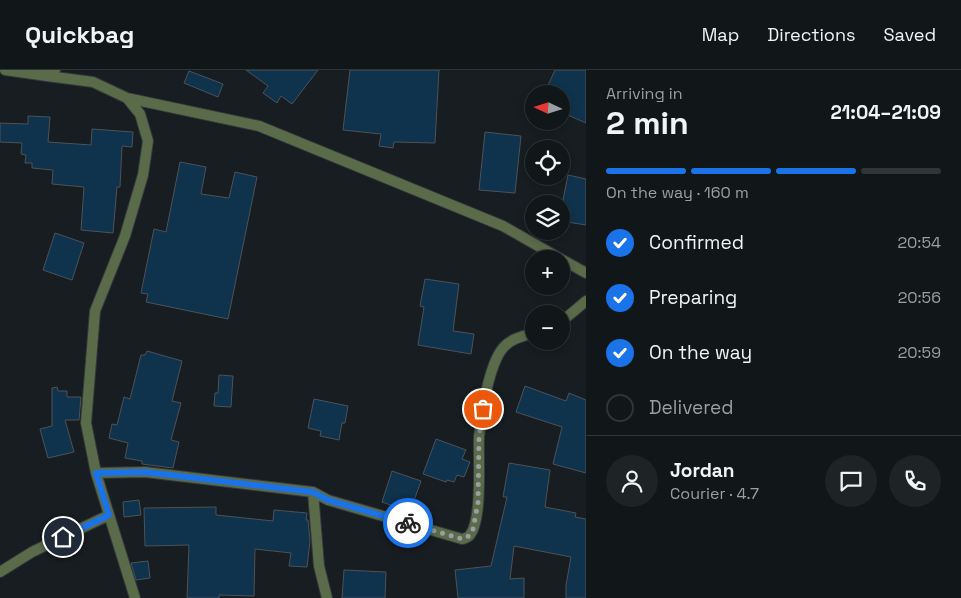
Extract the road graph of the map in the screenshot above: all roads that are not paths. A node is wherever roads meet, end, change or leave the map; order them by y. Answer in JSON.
{"nodes":[{"id":1,"x":5,"y":70,"type":"edge"},
{"id":2,"x":49,"y":72,"type":"edge"},
{"id":3,"x":127,"y":98,"type":"junction"},
{"id":4,"x":545,"y":250,"type":"edge"},
{"id":5,"x":570,"y":264,"type":"edge"},
{"id":6,"x":586,"y":273,"type":"edge"},
{"id":7,"x":586,"y":301,"type":"edge"},
{"id":8,"x":570,"y":314,"type":"edge"},
{"id":9,"x":525,"y":335,"type":"edge"},
{"id":10,"x":96,"y":473,"type":"junction"},
{"id":11,"x":313,"y":492,"type":"junction"},
{"id":12,"x":109,"y":515,"type":"junction"},
{"id":13,"x":0,"y":572,"type":"edge"},
{"id":14,"x":135,"y":598,"type":"edge"},
{"id":15,"x":327,"y":598,"type":"edge"}],
"edges":[{"from":1,"to":2,"type":"street"},
{"from":2,"to":3,"type":"street"},
{"from":3,"to":4,"type":"street"},
{"from":3,"to":10,"type":"street"},
{"from":5,"to":6,"type":"street"},
{"from":7,"to":8,"type":"street"},
{"from":9,"to":11,"type":"street"},
{"from":10,"to":11,"type":"street"},
{"from":10,"to":12,"type":"street"},
{"from":11,"to":15,"type":"street"},
{"from":12,"to":13,"type":"street"},
{"from":12,"to":14,"type":"street"}]}
